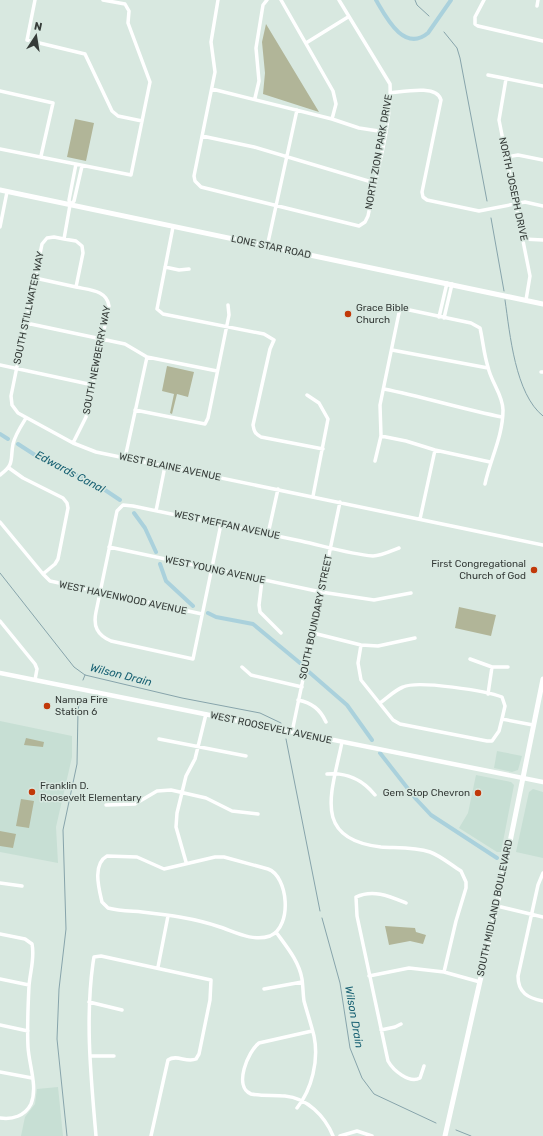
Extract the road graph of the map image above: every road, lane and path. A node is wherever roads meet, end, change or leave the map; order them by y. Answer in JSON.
{"nodes":[{"id":1,"x":34,"y":0,"type":"edge"},
{"id":2,"x":103,"y":0,"type":"edge"},
{"id":3,"x":218,"y":0,"type":"edge"},
{"id":4,"x":267,"y":0,"type":"edge"},
{"id":5,"x":281,"y":0,"type":"edge"},
{"id":6,"x":339,"y":0,"type":"edge"},
{"id":7,"x":484,"y":0,"type":"edge"},
{"id":8,"x":538,"y":0,"type":"edge"},
{"id":9,"x":537,"y":6,"type":"dead end"},
{"id":10,"x":348,"y":18,"type":"junction"},
{"id":11,"x":543,"y":41,"type":"edge"},
{"id":12,"x":306,"y":43,"type":"junction"},
{"id":13,"x":488,"y":75,"type":"dead end"},
{"id":14,"x":506,"y":79,"type":"junction"},
{"id":15,"x":543,"y":80,"type":"edge"},
{"id":16,"x":542,"y":86,"type":"edge"},
{"id":17,"x":212,"y":89,"type":"junction"},
{"id":18,"x":0,"y":91,"type":"edge"},
{"id":19,"x":390,"y":94,"type":"junction"},
{"id":20,"x":256,"y":98,"type":"junction"},
{"id":21,"x":297,"y":110,"type":"junction"},
{"id":22,"x":332,"y":119,"type":"junction"},
{"id":23,"x":142,"y":121,"type":"junction"},
{"id":24,"x":385,"y":132,"type":"junction"},
{"id":25,"x":202,"y":136,"type":"junction"},
{"id":26,"x":0,"y":149,"type":"edge"},
{"id":27,"x":41,"y":156,"type":"junction"},
{"id":28,"x":287,"y":157,"type":"junction"},
{"id":29,"x":507,"y":157,"type":"junction"},
{"id":30,"x":543,"y":160,"type":"edge"},
{"id":31,"x":76,"y":164,"type":"junction"},
{"id":32,"x":82,"y":166,"type":"junction"},
{"id":33,"x":375,"y":183,"type":"junction"},
{"id":34,"x":0,"y":190,"type":"edge"},
{"id":35,"x":7,"y":192,"type":"junction"},
{"id":36,"x":516,"y":203,"type":"junction"},
{"id":37,"x":277,"y":204,"type":"junction"},
{"id":38,"x":70,"y":205,"type":"junction"},
{"id":39,"x":543,"y":206,"type":"edge"},
{"id":40,"x":0,"y":227,"type":"edge"},
{"id":41,"x":173,"y":227,"type":"junction"},
{"id":42,"x":64,"y":239,"type":"junction"},
{"id":43,"x":523,"y":239,"type":"junction"},
{"id":44,"x":543,"y":240,"type":"edge"},
{"id":45,"x":267,"y":247,"type":"junction"},
{"id":46,"x":165,"y":266,"type":"junction"},
{"id":47,"x":189,"y":269,"type":"dead end"},
{"id":48,"x":35,"y":278,"type":"junction"},
{"id":49,"x":449,"y":284,"type":"junction"},
{"id":50,"x":76,"y":287,"type":"junction"},
{"id":51,"x":526,"y":300,"type":"junction"},
{"id":52,"x":543,"y":304,"type":"edge"},
{"id":53,"x":228,"y":305,"type":"dead end"},
{"id":54,"x":439,"y":317,"type":"junction"},
{"id":55,"x":444,"y":318,"type":"junction"},
{"id":56,"x":26,"y":323,"type":"junction"},
{"id":57,"x":226,"y":328,"type":"junction"},
{"id":58,"x":102,"y":340,"type":"junction"},
{"id":59,"x":392,"y":350,"type":"junction"},
{"id":60,"x":147,"y":357,"type":"junction"},
{"id":61,"x":0,"y":365,"type":"edge"},
{"id":62,"x":16,"y":368,"type":"junction"},
{"id":63,"x":488,"y":368,"type":"junction"},
{"id":64,"x":217,"y":371,"type":"junction"},
{"id":65,"x":93,"y":385,"type":"junction"},
{"id":66,"x":384,"y":389,"type":"junction"},
{"id":67,"x":307,"y":395,"type":"dead end"},
{"id":68,"x":12,"y":405,"type":"joint"},
{"id":69,"x":135,"y":410,"type":"junction"},
{"id":70,"x":502,"y":417,"type":"junction"},
{"id":71,"x":26,"y":418,"type":"junction"},
{"id":72,"x":381,"y":436,"type":"junction"},
{"id":73,"x":74,"y":444,"type":"junction"},
{"id":74,"x":323,"y":450,"type":"junction"},
{"id":75,"x":435,"y":450,"type":"junction"},
{"id":76,"x":125,"y":458,"type":"junction"},
{"id":77,"x":375,"y":461,"type":"dead end"},
{"id":78,"x":490,"y":462,"type":"junction"},
{"id":79,"x":165,"y":466,"type":"junction"},
{"id":80,"x":9,"y":468,"type":"junction"},
{"id":81,"x":0,"y":475,"type":"edge"},
{"id":82,"x":485,"y":484,"type":"dead end"},
{"id":83,"x":278,"y":489,"type":"junction"},
{"id":84,"x":313,"y":496,"type":"junction"},
{"id":85,"x":340,"y":502,"type":"junction"},
{"id":86,"x":156,"y":511,"type":"junction"},
{"id":87,"x":420,"y":519,"type":"junction"},
{"id":88,"x":0,"y":522,"type":"edge"},
{"id":89,"x":221,"y":524,"type":"junction"},
{"id":90,"x":268,"y":534,"type":"junction"},
{"id":91,"x":543,"y":545,"type":"edge"},
{"id":92,"x":109,"y":547,"type":"junction"},
{"id":93,"x":330,"y":547,"type":"junction"},
{"id":94,"x":399,"y":548,"type":"dead end"},
{"id":95,"x":212,"y":569,"type":"junction"},
{"id":96,"x":43,"y":574,"type":"junction"},
{"id":97,"x":262,"y":580,"type":"junction"},
{"id":98,"x":321,"y":592,"type":"junction"},
{"id":99,"x":100,"y":593,"type":"junction"},
{"id":100,"x":411,"y":593,"type":"dead end"},
{"id":101,"x":202,"y":614,"type":"junction"},
{"id":102,"x":0,"y":621,"type":"edge"},
{"id":103,"x":281,"y":633,"type":"dead end"},
{"id":104,"x":313,"y":633,"type":"junction"},
{"id":105,"x":415,"y":638,"type":"dead end"},
{"id":106,"x":361,"y":645,"type":"junction"},
{"id":107,"x":470,"y":659,"type":"dead end"},
{"id":108,"x":492,"y":666,"type":"junction"},
{"id":109,"x":242,"y":667,"type":"dead end"},
{"id":110,"x":508,"y":667,"type":"dead end"},
{"id":111,"x":0,"y":673,"type":"edge"},
{"id":112,"x":35,"y":680,"type":"junction"},
{"id":113,"x":543,"y":680,"type":"edge"},
{"id":114,"x":302,"y":687,"type":"junction"},
{"id":115,"x":488,"y":694,"type":"junction"},
{"id":116,"x":298,"y":700,"type":"junction"},
{"id":117,"x":380,"y":703,"type":"junction"},
{"id":118,"x":206,"y":714,"type":"junction"},
{"id":119,"x":502,"y":719,"type":"junction"},
{"id":120,"x":326,"y":722,"type":"dead end"},
{"id":121,"x":533,"y":725,"type":"junction"},
{"id":122,"x":292,"y":732,"type":"junction"},
{"id":123,"x":159,"y":739,"type":"dead end"},
{"id":124,"x":342,"y":742,"type":"junction"},
{"id":125,"x":198,"y":747,"type":"junction"},
{"id":126,"x":246,"y":756,"type":"dead end"},
{"id":127,"x":335,"y":773,"type":"junction"},
{"id":128,"x":327,"y":774,"type":"dead end"},
{"id":129,"x":522,"y":778,"type":"junction"},
{"id":130,"x":543,"y":782,"type":"edge"},
{"id":131,"x":181,"y":792,"type":"junction"},
{"id":132,"x":375,"y":796,"type":"dead end"},
{"id":133,"x":106,"y":806,"type":"dead end"},
{"id":134,"x":258,"y":814,"type":"dead end"},
{"id":135,"x":186,"y":862,"type":"junction"},
{"id":136,"x":543,"y":873,"type":"edge"},
{"id":137,"x":0,"y":883,"type":"edge"},
{"id":138,"x":22,"y":886,"type":"dead end"},
{"id":139,"x":406,"y":903,"type":"dead end"},
{"id":140,"x":497,"y":906,"type":"junction"},
{"id":141,"x":532,"y":914,"type":"junction"},
{"id":142,"x":168,"y":916,"type":"junction"},
{"id":143,"x":543,"y":917,"type":"edge"},
{"id":144,"x":276,"y":932,"type":"junction"},
{"id":145,"x":0,"y":934,"type":"edge"},
{"id":146,"x":158,"y":968,"type":"junction"},
{"id":147,"x":444,"y":972,"type":"junction"},
{"id":148,"x":369,"y":976,"type":"junction"},
{"id":149,"x":0,"y":979,"type":"edge"},
{"id":150,"x":302,"y":982,"type":"junction"},
{"id":151,"x":480,"y":982,"type":"junction"},
{"id":152,"x":29,"y":985,"type":"junction"},
{"id":153,"x":264,"y":990,"type":"dead end"},
{"id":154,"x":543,"y":1001,"type":"edge"},
{"id":155,"x":89,"y":1002,"type":"junction"},
{"id":156,"x":122,"y":1010,"type":"dead end"},
{"id":157,"x":401,"y":1024,"type":"dead end"},
{"id":158,"x":0,"y":1025,"type":"edge"},
{"id":159,"x":381,"y":1030,"type":"junction"},
{"id":160,"x":28,"y":1031,"type":"junction"},
{"id":161,"x":312,"y":1031,"type":"junction"},
{"id":162,"x":90,"y":1056,"type":"junction"},
{"id":163,"x":114,"y":1056,"type":"dead end"},
{"id":164,"x":424,"y":1066,"type":"dead end"},
{"id":165,"x":0,"y":1072,"type":"edge"},
{"id":166,"x":32,"y":1078,"type":"junction"},
{"id":167,"x":302,"y":1101,"type":"junction"},
{"id":168,"x":297,"y":1108,"type":"dead end"},
{"id":169,"x":0,"y":1118,"type":"edge"},
{"id":170,"x":96,"y":1136,"type":"edge"},
{"id":171,"x":151,"y":1136,"type":"edge"},
{"id":172,"x":333,"y":1136,"type":"edge"},
{"id":173,"x":340,"y":1136,"type":"edge"},
{"id":174,"x":372,"y":1136,"type":"edge"},
{"id":175,"x":445,"y":1136,"type":"edge"}],
"edges":[{"from":1,"to":23,"type":"street"},
{"from":2,"to":23,"type":"street"},
{"from":3,"to":17,"type":"street"},
{"from":4,"to":20,"type":"street"},
{"from":5,"to":12,"type":"street"},
{"from":6,"to":10,"type":"street","name":"NORTH ZION PARK DRIVE"},
{"from":7,"to":11,"type":"street"},
{"from":8,"to":9,"type":"street"},
{"from":10,"to":12,"type":"street"},
{"from":10,"to":19,"type":"street","name":"NORTH ZION PARK DRIVE"},
{"from":12,"to":22,"type":"street"},
{"from":13,"to":14,"type":"street"},
{"from":14,"to":16,"type":"street"},
{"from":14,"to":29,"type":"street","name":"NORTH JOSEPH DRIVE"},
{"from":15,"to":16,"type":"street"},
{"from":17,"to":20,"type":"street"},
{"from":17,"to":25,"type":"street"},
{"from":18,"to":27,"type":"street"},
{"from":19,"to":24,"type":"street","name":"NORTH ZION PARK DRIVE"},
{"from":19,"to":36,"type":"street"},
{"from":20,"to":21,"type":"street"},
{"from":21,"to":22,"type":"street"},
{"from":21,"to":28,"type":"street"},
{"from":22,"to":24,"type":"street"},
{"from":23,"to":32,"type":"street"},
{"from":24,"to":33,"type":"street","name":"NORTH ZION PARK DRIVE"},
{"from":25,"to":28,"type":"street"},
{"from":25,"to":37,"type":"street"},
{"from":26,"to":27,"type":"street"},
{"from":27,"to":31,"type":"street"},
{"from":28,"to":33,"type":"street"},
{"from":28,"to":37,"type":"street"},
{"from":29,"to":30,"type":"street"},
{"from":29,"to":36,"type":"street","name":"NORTH JOSEPH DRIVE"},
{"from":31,"to":32,"type":"street"},
{"from":31,"to":38,"type":"street"},
{"from":32,"to":38,"type":"street"},
{"from":33,"to":37,"type":"street","name":"NORTH ZION PARK DRIVE"},
{"from":34,"to":35,"type":"main road","name":"LONE STAR ROAD"},
{"from":35,"to":38,"type":"main road","name":"LONE STAR ROAD"},
{"from":35,"to":40,"type":"street"},
{"from":36,"to":39,"type":"street"},
{"from":36,"to":43,"type":"street","name":"NORTH JOSEPH DRIVE"},
{"from":37,"to":45,"type":"street"},
{"from":38,"to":41,"type":"main road","name":"LONE STAR ROAD"},
{"from":38,"to":42,"type":"street"},
{"from":41,"to":45,"type":"main road","name":"LONE STAR ROAD"},
{"from":41,"to":46,"type":"street"},
{"from":42,"to":48,"type":"street","name":"SOUTH STILLWATER WAY"},
{"from":42,"to":50,"type":"street"},
{"from":43,"to":44,"type":"street"},
{"from":43,"to":51,"type":"street","name":"NORTH JOSEPH DRIVE"},
{"from":45,"to":49,"type":"main road","name":"LONE STAR ROAD"},
{"from":46,"to":47,"type":"street"},
{"from":46,"to":57,"type":"street"},
{"from":48,"to":50,"type":"street"},
{"from":48,"to":56,"type":"street","name":"SOUTH STILLWATER WAY"},
{"from":49,"to":51,"type":"main road","name":"LONE STAR ROAD"},
{"from":49,"to":54,"type":"street"},
{"from":49,"to":55,"type":"street"},
{"from":50,"to":58,"type":"street","name":"SOUTH NEWBERRY WAY"},
{"from":51,"to":52,"type":"main road","name":"LONE STAR ROAD"},
{"from":53,"to":57,"type":"street"},
{"from":54,"to":55,"type":"street"},
{"from":54,"to":59,"type":"street"},
{"from":55,"to":63,"type":"street"},
{"from":56,"to":58,"type":"street"},
{"from":56,"to":62,"type":"street","name":"SOUTH STILLWATER WAY"},
{"from":57,"to":64,"type":"street"},
{"from":57,"to":74,"type":"street"},
{"from":58,"to":60,"type":"street"},
{"from":58,"to":65,"type":"street","name":"SOUTH NEWBERRY WAY"},
{"from":59,"to":63,"type":"street"},
{"from":59,"to":66,"type":"street"},
{"from":60,"to":64,"type":"street"},
{"from":60,"to":69,"type":"street"},
{"from":61,"to":62,"type":"street"},
{"from":62,"to":65,"type":"street"},
{"from":62,"to":68,"type":"street","name":"SOUTH STILLWATER WAY"},
{"from":63,"to":70,"type":"street"},
{"from":64,"to":69,"type":"street"},
{"from":65,"to":73,"type":"street","name":"SOUTH NEWBERRY WAY"},
{"from":66,"to":70,"type":"street"},
{"from":66,"to":72,"type":"street"},
{"from":67,"to":74,"type":"street"},
{"from":68,"to":71,"type":"street","name":"WEST BLAINE AVENUE"},
{"from":69,"to":76,"type":"street"},
{"from":70,"to":78,"type":"street"},
{"from":71,"to":73,"type":"street","name":"WEST BLAINE AVENUE"},
{"from":71,"to":80,"type":"street"},
{"from":72,"to":75,"type":"street"},
{"from":72,"to":77,"type":"street"},
{"from":73,"to":76,"type":"street","name":"WEST BLAINE AVENUE"},
{"from":74,"to":84,"type":"street"},
{"from":75,"to":78,"type":"street"},
{"from":75,"to":87,"type":"street"},
{"from":76,"to":79,"type":"street","name":"WEST BLAINE AVENUE"},
{"from":78,"to":82,"type":"street"},
{"from":79,"to":83,"type":"street","name":"WEST BLAINE AVENUE"},
{"from":79,"to":86,"type":"street"},
{"from":80,"to":81,"type":"street"},
{"from":80,"to":96,"type":"street"},
{"from":83,"to":84,"type":"street","name":"WEST BLAINE AVENUE"},
{"from":83,"to":90,"type":"street"},
{"from":84,"to":85,"type":"street","name":"WEST BLAINE AVENUE"},
{"from":85,"to":87,"type":"street","name":"WEST BLAINE AVENUE"},
{"from":85,"to":93,"type":"street","name":"SOUTH BOUNDARY STREET"},
{"from":86,"to":89,"type":"street","name":"WEST MEFFAN AVENUE"},
{"from":86,"to":92,"type":"street","name":"WEST MEFFAN AVENUE"},
{"from":87,"to":91,"type":"street","name":"WEST BLAINE AVENUE"},
{"from":88,"to":96,"type":"street","name":"WEST HAVENWOOD AVENUE"},
{"from":89,"to":90,"type":"street","name":"WEST MEFFAN AVENUE"},
{"from":89,"to":95,"type":"street"},
{"from":90,"to":93,"type":"street","name":"WEST MEFFAN AVENUE"},
{"from":92,"to":95,"type":"street","name":"WEST YOUNG AVENUE"},
{"from":92,"to":99,"type":"street"},
{"from":93,"to":94,"type":"street","name":"WEST MEFFAN AVENUE"},
{"from":93,"to":98,"type":"street","name":"SOUTH BOUNDARY STREET"},
{"from":95,"to":97,"type":"street","name":"WEST YOUNG AVENUE"},
{"from":95,"to":101,"type":"street"},
{"from":96,"to":99,"type":"street","name":"WEST HAVENWOOD AVENUE"},
{"from":97,"to":98,"type":"street","name":"WEST YOUNG AVENUE"},
{"from":97,"to":103,"type":"street"},
{"from":98,"to":100,"type":"street","name":"WEST YOUNG AVENUE"},
{"from":98,"to":104,"type":"street","name":"SOUTH BOUNDARY STREET"},
{"from":99,"to":101,"type":"street","name":"WEST HAVENWOOD AVENUE"},
{"from":99,"to":101,"type":"street"},
{"from":102,"to":112,"type":"street"},
{"from":104,"to":106,"type":"street"},
{"from":104,"to":114,"type":"street","name":"SOUTH BOUNDARY STREET"},
{"from":105,"to":106,"type":"street"},
{"from":106,"to":117,"type":"street"},
{"from":107,"to":108,"type":"street"},
{"from":108,"to":110,"type":"street"},
{"from":108,"to":115,"type":"street"},
{"from":109,"to":114,"type":"street"},
{"from":111,"to":112,"type":"street","name":"WEST ROOSEVELT AVENUE"},
{"from":112,"to":118,"type":"street","name":"WEST ROOSEVELT AVENUE"},
{"from":113,"to":121,"type":"main road","name":"SOUTH MIDLAND BOULEVARD"},
{"from":114,"to":116,"type":"street","name":"SOUTH BOUNDARY STREET"},
{"from":115,"to":117,"type":"street"},
{"from":115,"to":119,"type":"street"},
{"from":116,"to":120,"type":"street"},
{"from":116,"to":122,"type":"street","name":"SOUTH BOUNDARY STREET"},
{"from":117,"to":119,"type":"street"},
{"from":118,"to":122,"type":"street","name":"WEST ROOSEVELT AVENUE"},
{"from":118,"to":125,"type":"street"},
{"from":119,"to":121,"type":"street"},
{"from":121,"to":129,"type":"main road","name":"SOUTH MIDLAND BOULEVARD"},
{"from":122,"to":124,"type":"street","name":"WEST ROOSEVELT AVENUE"},
{"from":123,"to":125,"type":"street"},
{"from":124,"to":127,"type":"street"},
{"from":124,"to":129,"type":"street","name":"WEST ROOSEVELT AVENUE"},
{"from":125,"to":126,"type":"street"},
{"from":125,"to":131,"type":"street"},
{"from":127,"to":128,"type":"street"},
{"from":127,"to":132,"type":"street"},
{"from":127,"to":147,"type":"street"},
{"from":129,"to":130,"type":"street","name":"WEST ROOSEVELT AVENUE"},
{"from":129,"to":140,"type":"main road","name":"SOUTH MIDLAND BOULEVARD"},
{"from":131,"to":133,"type":"street"},
{"from":131,"to":134,"type":"street"},
{"from":131,"to":135,"type":"street"},
{"from":135,"to":142,"type":"street"},
{"from":135,"to":144,"type":"street"},
{"from":136,"to":141,"type":"street"},
{"from":137,"to":138,"type":"street"},
{"from":139,"to":148,"type":"street"},
{"from":140,"to":141,"type":"street"},
{"from":140,"to":151,"type":"main road","name":"SOUTH MIDLAND BOULEVARD"},
{"from":141,"to":143,"type":"street"},
{"from":141,"to":154,"type":"street"},
{"from":142,"to":144,"type":"street"},
{"from":142,"to":146,"type":"street"},
{"from":144,"to":150,"type":"street"},
{"from":145,"to":152,"type":"street"},
{"from":146,"to":155,"type":"street"},
{"from":146,"to":171,"type":"street"},
{"from":147,"to":148,"type":"street"},
{"from":147,"to":151,"type":"street"},
{"from":148,"to":159,"type":"street"},
{"from":149,"to":152,"type":"street"},
{"from":150,"to":153,"type":"street"},
{"from":150,"to":161,"type":"street"},
{"from":151,"to":175,"type":"main road","name":"SOUTH MIDLAND BOULEVARD"},
{"from":152,"to":160,"type":"street"},
{"from":155,"to":156,"type":"street"},
{"from":155,"to":162,"type":"street"},
{"from":157,"to":159,"type":"street"},
{"from":158,"to":160,"type":"street"},
{"from":159,"to":164,"type":"street"},
{"from":160,"to":166,"type":"street"},
{"from":161,"to":167,"type":"street"},
{"from":161,"to":167,"type":"street"},
{"from":162,"to":163,"type":"street"},
{"from":162,"to":170,"type":"street"},
{"from":165,"to":166,"type":"street"},
{"from":166,"to":169,"type":"street"},
{"from":167,"to":168,"type":"street"},
{"from":167,"to":172,"type":"street"},
{"from":173,"to":174,"type":"street"}]}
